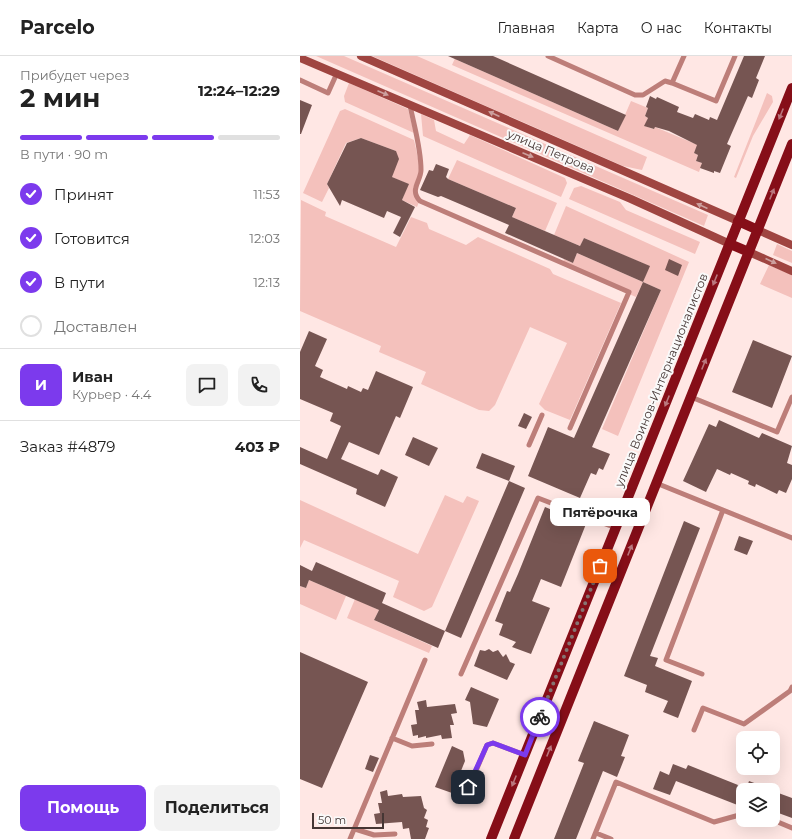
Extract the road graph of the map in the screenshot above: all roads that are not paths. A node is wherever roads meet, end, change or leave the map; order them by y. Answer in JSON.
{"nodes":[{"id":1,"x":360,"y":56,"type":"edge"},
{"id":2,"x":548,"y":56,"type":"edge"},
{"id":3,"x":684,"y":56,"type":"edge"},
{"id":4,"x":735,"y":56,"type":"edge"},
{"id":5,"x":300,"y":58,"type":"edge"},
{"id":6,"x":337,"y":73,"type":"junction"},
{"id":7,"x":300,"y":80,"type":"edge"},
{"id":8,"x":672,"y":83,"type":"junction"},
{"id":9,"x":792,"y":88,"type":"edge"},
{"id":10,"x":410,"y":105,"type":"junction"},
{"id":11,"x":792,"y":144,"type":"edge"},
{"id":12,"x":738,"y":221,"type":"junction"},
{"id":13,"x":758,"y":230,"type":"junction"},
{"id":14,"x":730,"y":244,"type":"junction"},
{"id":15,"x":792,"y":245,"type":"edge"},
{"id":16,"x":749,"y":252,"type":"junction"},
{"id":17,"x":792,"y":270,"type":"edge"},
{"id":18,"x":691,"y":397,"type":"junction"},
{"id":19,"x":792,"y":397,"type":"edge"},
{"id":20,"x":542,"y":415,"type":"dead end"},
{"id":21,"x":570,"y":428,"type":"dead end"},
{"id":22,"x":529,"y":445,"type":"dead end"},
{"id":23,"x":656,"y":483,"type":"junction"},
{"id":24,"x":723,"y":510,"type":"junction"},
{"id":25,"x":616,"y":528,"type":"junction"},
{"id":26,"x":792,"y":538,"type":"edge"},
{"id":27,"x":425,"y":660,"type":"dead end"},
{"id":28,"x":461,"y":674,"type":"dead end"},
{"id":29,"x":702,"y":674,"type":"dead end"},
{"id":30,"x":791,"y":690,"type":"edge"},
{"id":31,"x":694,"y":730,"type":"dead end"},
{"id":32,"x":392,"y":738,"type":"junction"},
{"id":33,"x":432,"y":744,"type":"dead end"},
{"id":34,"x":525,"y":755,"type":"junction"},
{"id":35,"x":463,"y":801,"type":"dead end"},
{"id":36,"x":736,"y":816,"type":"edge"},
{"id":37,"x":780,"y":823,"type":"edge"},
{"id":38,"x":792,"y":828,"type":"edge"},
{"id":39,"x":355,"y":829,"type":"junction"},
{"id":40,"x":596,"y":833,"type":"junction"},
{"id":41,"x":395,"y":834,"type":"dead end"},
{"id":42,"x":350,"y":839,"type":"edge"},
{"id":43,"x":491,"y":839,"type":"edge"},
{"id":44,"x":514,"y":839,"type":"edge"},
{"id":45,"x":593,"y":839,"type":"edge"},
{"id":46,"x":611,"y":839,"type":"edge"}],
"edges":[{"from":12,"to":1,"type":"main road","name":"улица Петрова","one_way":true},
{"from":2,"to":8,"type":"lane"},
{"from":3,"to":8,"type":"lane"},
{"from":4,"to":8,"type":"lane"},
{"from":5,"to":6,"type":"main road","name":"улица Петрова"},
{"from":6,"to":7,"type":"lane"},
{"from":6,"to":10,"type":"main road","name":"улица Петрова","one_way":true},
{"from":9,"to":12,"type":"main road","name":"улица Воинов-Интернационалистов","one_way":true},
{"from":10,"to":14,"type":"main road","name":"улица Петрова","one_way":true},
{"from":10,"to":21,"type":"lane"},
{"from":13,"to":11,"type":"main road","one_way":true},
{"from":12,"to":13,"type":"main road","name":"улица Петрова"},
{"from":12,"to":14,"type":"main road","name":"улица Воинов-Интернационалистов"},
{"from":13,"to":15,"type":"main road","name":"улица Петрова"},
{"from":13,"to":16,"type":"main road"},
{"from":14,"to":16,"type":"main road","name":"улица Петрова"},
{"from":14,"to":25,"type":"main road","name":"улица Воинов-Интернационалистов","one_way":true},
{"from":16,"to":17,"type":"main road","name":"улица Петрова","one_way":true},
{"from":18,"to":16,"type":"main road","one_way":true},
{"from":18,"to":19,"type":"lane"},
{"from":18,"to":23,"type":"main road"},
{"from":20,"to":22,"type":"lane"},
{"from":23,"to":24,"type":"lane"},
{"from":44,"to":23,"type":"main road","one_way":true},
{"from":24,"to":26,"type":"lane"},
{"from":24,"to":29,"type":"lane"},
{"from":25,"to":28,"type":"lane"},
{"from":25,"to":34,"type":"main road","name":"улица Воинов-Интернационалистов"},
{"from":27,"to":32,"type":"lane"},
{"from":30,"to":31,"type":"lane"},
{"from":32,"to":33,"type":"lane"},
{"from":32,"to":39,"type":"lane"},
{"from":34,"to":35,"type":"lane"},
{"from":34,"to":43,"type":"main road","name":"улица Воинов-Интернационалистов","one_way":true},
{"from":36,"to":40,"type":"lane"},
{"from":37,"to":38,"type":"lane"},
{"from":39,"to":41,"type":"lane"},
{"from":39,"to":42,"type":"lane"},
{"from":40,"to":45,"type":"lane"},
{"from":40,"to":46,"type":"lane"}]}
